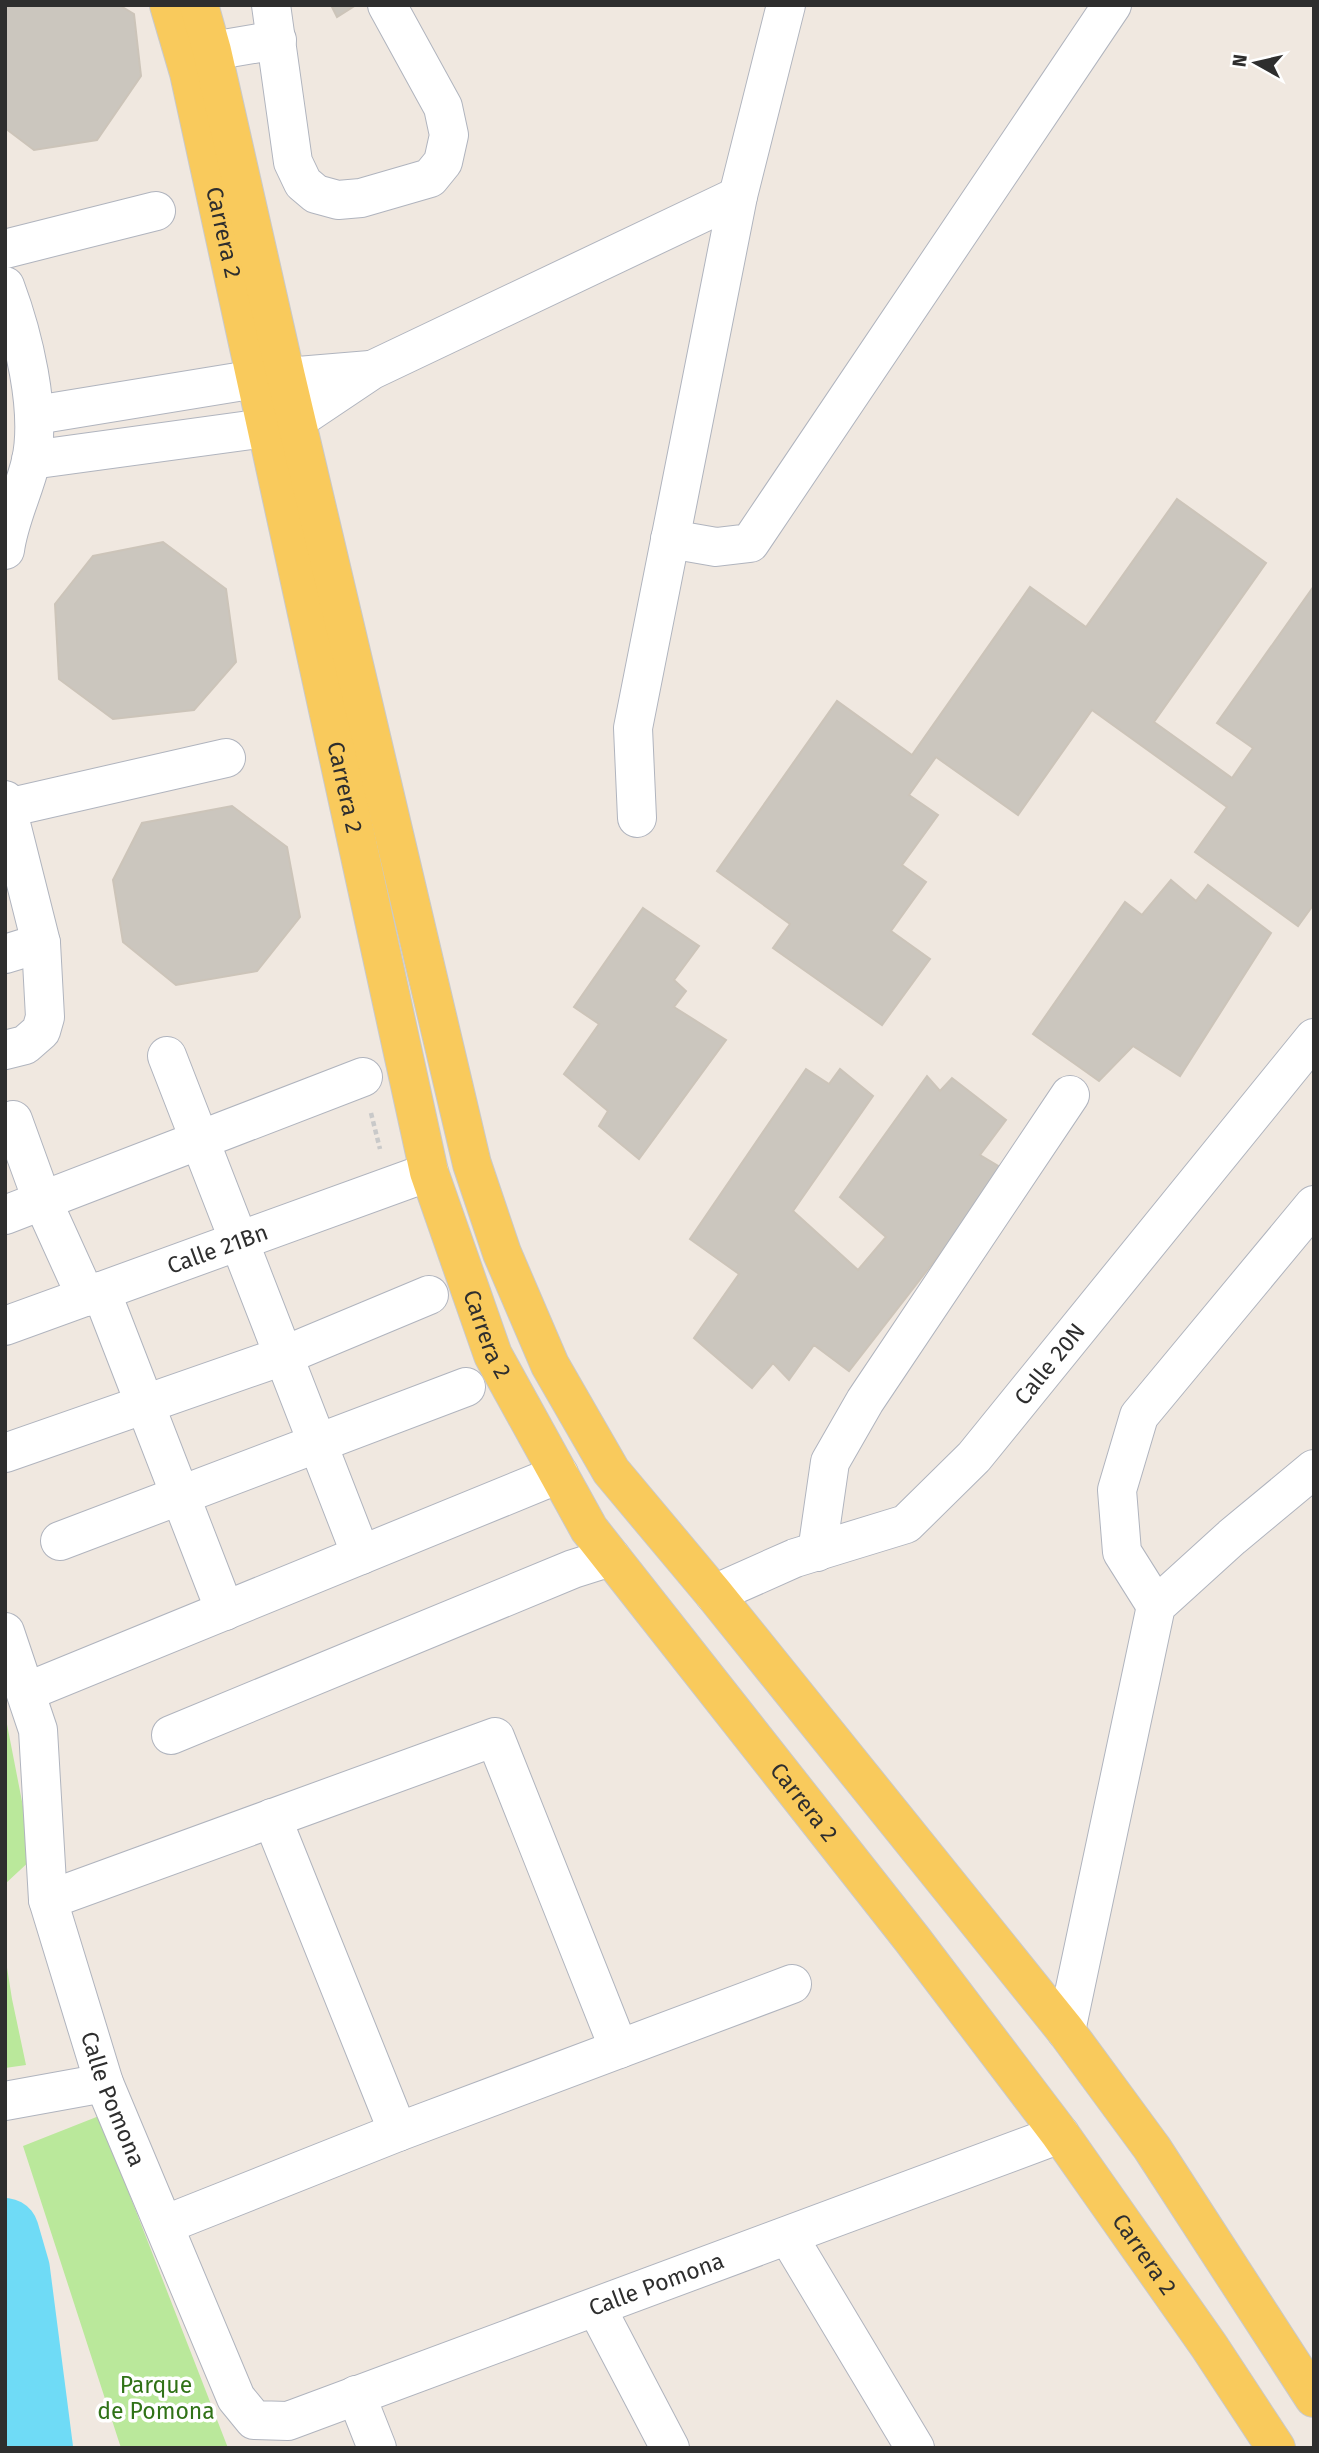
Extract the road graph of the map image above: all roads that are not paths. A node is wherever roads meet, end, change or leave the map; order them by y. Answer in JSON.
{"nodes":[{"id":1,"x":169,"y":5,"type":"edge"},
{"id":2,"x":200,"y":5,"type":"edge"},
{"id":3,"x":387,"y":5,"type":"edge"},
{"id":4,"x":786,"y":5,"type":"edge"},
{"id":5,"x":1112,"y":5,"type":"edge"},
{"id":6,"x":274,"y":23,"type":"edge"},
{"id":7,"x":212,"y":51,"type":"junction"},
{"id":8,"x":738,"y":196,"type":"junction"},
{"id":9,"x":156,"y":211,"type":"dead end"},
{"id":10,"x":5,"y":249,"type":"edge"},
{"id":11,"x":5,"y":286,"type":"edge"},
{"id":12,"x":372,"y":370,"type":"junction"},
{"id":13,"x":271,"y":378,"type":"junction"},
{"id":14,"x":36,"y":415,"type":"junction"},
{"id":15,"x":281,"y":424,"type":"junction"},
{"id":16,"x":31,"y":460,"type":"junction"},
{"id":17,"x":670,"y":540,"type":"junction"},
{"id":18,"x":5,"y":550,"type":"edge"},
{"id":19,"x":226,"y":758,"type":"dead end"},
{"id":20,"x":6,"y":804,"type":"edge"},
{"id":21,"x":637,"y":818,"type":"dead end"},
{"id":22,"x":12,"y":857,"type":"edge"},
{"id":23,"x":23,"y":948,"type":"edge"},
{"id":24,"x":1314,"y":1038,"type":"edge"},
{"id":25,"x":5,"y":1050,"type":"edge"},
{"id":26,"x":167,"y":1056,"type":"dead end"},
{"id":27,"x":363,"y":1077,"type":"dead end"},
{"id":28,"x":1070,"y":1095,"type":"dead end"},
{"id":29,"x":13,"y":1120,"type":"dead end"},
{"id":30,"x":200,"y":1139,"type":"junction"},
{"id":31,"x":429,"y":1172,"type":"junction"},
{"id":32,"x":43,"y":1200,"type":"junction"},
{"id":33,"x":1314,"y":1205,"type":"edge"},
{"id":34,"x":5,"y":1214,"type":"edge"},
{"id":35,"x":239,"y":1242,"type":"junction"},
{"id":36,"x":94,"y":1294,"type":"junction"},
{"id":37,"x":429,"y":1296,"type":"dead end"},
{"id":38,"x":5,"y":1326,"type":"edge"},
{"id":39,"x":283,"y":1356,"type":"junction"},
{"id":40,"x":466,"y":1387,"type":"dead end"},
{"id":41,"x":145,"y":1404,"type":"junction"},
{"id":42,"x":317,"y":1442,"type":"junction"},
{"id":43,"x":5,"y":1453,"type":"edge"},
{"id":44,"x":1314,"y":1469,"type":"edge"},
{"id":45,"x":559,"y":1474,"type":"junction"},
{"id":46,"x":180,"y":1495,"type":"junction"},
{"id":47,"x":61,"y":1541,"type":"dead end"},
{"id":48,"x":817,"y":1552,"type":"junction"},
{"id":49,"x":361,"y":1555,"type":"junction"},
{"id":50,"x":611,"y":1557,"type":"junction"},
{"id":51,"x":714,"y":1594,"type":"junction"},
{"id":52,"x":1156,"y":1606,"type":"junction"},
{"id":53,"x":225,"y":1611,"type":"junction"},
{"id":54,"x":5,"y":1632,"type":"edge"},
{"id":55,"x":26,"y":1692,"type":"junction"},
{"id":56,"x":171,"y":1735,"type":"dead end"},
{"id":57,"x":272,"y":1818,"type":"junction"},
{"id":58,"x":48,"y":1900,"type":"junction"},
{"id":59,"x":792,"y":1984,"type":"dead end"},
{"id":60,"x":1066,"y":2031,"type":"junction"},
{"id":61,"x":619,"y":2049,"type":"junction"},
{"id":62,"x":104,"y":2083,"type":"junction"},
{"id":63,"x":22,"y":2097,"type":"edge"},
{"id":64,"x":398,"y":2132,"type":"junction"},
{"id":65,"x":1060,"y":2134,"type":"junction"},
{"id":66,"x":164,"y":2225,"type":"junction"},
{"id":67,"x":788,"y":2236,"type":"junction"},
{"id":68,"x":596,"y":2307,"type":"junction"},
{"id":69,"x":356,"y":2395,"type":"junction"},
{"id":70,"x":1314,"y":2398,"type":"edge"},
{"id":71,"x":376,"y":2448,"type":"edge"},
{"id":72,"x":670,"y":2448,"type":"edge"},
{"id":73,"x":915,"y":2448,"type":"edge"},
{"id":74,"x":1276,"y":2448,"type":"edge"}],
"edges":[{"from":1,"to":13,"type":"main road","name":"Carrera 2"},
{"from":2,"to":7,"type":"main road","name":"Carrera 2"},
{"from":3,"to":6,"type":"street"},
{"from":4,"to":8,"type":"street"},
{"from":5,"to":17,"type":"street"},
{"from":6,"to":7,"type":"street"},
{"from":7,"to":13,"type":"main road","name":"Carrera 2"},
{"from":8,"to":12,"type":"street"},
{"from":8,"to":17,"type":"street"},
{"from":9,"to":10,"type":"street"},
{"from":11,"to":14,"type":"street"},
{"from":12,"to":13,"type":"street"},
{"from":12,"to":15,"type":"street"},
{"from":13,"to":14,"type":"street"},
{"from":13,"to":15,"type":"main road","name":"Carrera 2"},
{"from":14,"to":16,"type":"street"},
{"from":15,"to":16,"type":"street"},
{"from":15,"to":31,"type":"main road","name":"Carrera 2"},
{"from":15,"to":51,"type":"main road","name":"Carrera 2"},
{"from":16,"to":18,"type":"street"},
{"from":17,"to":21,"type":"street"},
{"from":19,"to":20,"type":"street"},
{"from":20,"to":22,"type":"street"},
{"from":22,"to":23,"type":"street"},
{"from":23,"to":25,"type":"street"},
{"from":24,"to":48,"type":"street","name":"Calle 20N"},
{"from":26,"to":30,"type":"street"},
{"from":27,"to":30,"type":"street"},
{"from":28,"to":48,"type":"street"},
{"from":29,"to":32,"type":"street"},
{"from":30,"to":32,"type":"street"},
{"from":30,"to":35,"type":"street"},
{"from":31,"to":35,"type":"street","name":"Calle 21Bn"},
{"from":31,"to":45,"type":"main road","name":"Carrera 2"},
{"from":32,"to":34,"type":"street"},
{"from":32,"to":36,"type":"street"},
{"from":33,"to":52,"type":"street"},
{"from":35,"to":36,"type":"street","name":"Calle 21Bn"},
{"from":35,"to":39,"type":"street"},
{"from":36,"to":38,"type":"street","name":"Calle 21Bn"},
{"from":36,"to":41,"type":"street"},
{"from":37,"to":39,"type":"street"},
{"from":39,"to":41,"type":"street"},
{"from":39,"to":42,"type":"street"},
{"from":40,"to":42,"type":"street"},
{"from":41,"to":43,"type":"street"},
{"from":41,"to":46,"type":"street"},
{"from":42,"to":46,"type":"street"},
{"from":42,"to":49,"type":"street"},
{"from":44,"to":52,"type":"street"},
{"from":45,"to":49,"type":"street"},
{"from":45,"to":50,"type":"main road","name":"Carrera 2"},
{"from":46,"to":47,"type":"street"},
{"from":46,"to":53,"type":"street"},
{"from":48,"to":51,"type":"street","name":"Calle 20N"},
{"from":49,"to":53,"type":"street"},
{"from":50,"to":56,"type":"street"},
{"from":50,"to":65,"type":"main road","name":"Carrera 2"},
{"from":51,"to":60,"type":"main road","name":"Carrera 2"},
{"from":52,"to":60,"type":"street"},
{"from":53,"to":55,"type":"street"},
{"from":54,"to":55,"type":"street","name":"Calle Pomona"},
{"from":55,"to":58,"type":"street","name":"Calle Pomona"},
{"from":57,"to":58,"type":"street"},
{"from":57,"to":61,"type":"street"},
{"from":57,"to":64,"type":"street"},
{"from":58,"to":62,"type":"street","name":"Calle Pomona"},
{"from":59,"to":61,"type":"street"},
{"from":60,"to":70,"type":"main road","name":"Carrera 2"},
{"from":61,"to":64,"type":"street"},
{"from":62,"to":63,"type":"street"},
{"from":62,"to":66,"type":"street","name":"Calle Pomona"},
{"from":64,"to":66,"type":"street"},
{"from":65,"to":67,"type":"street","name":"Calle Pomona"},
{"from":65,"to":74,"type":"main road","name":"Carrera 2"},
{"from":66,"to":69,"type":"street","name":"Calle Pomona"},
{"from":67,"to":68,"type":"street","name":"Calle Pomona"},
{"from":67,"to":73,"type":"street"},
{"from":68,"to":69,"type":"street","name":"Calle Pomona"},
{"from":68,"to":72,"type":"street"},
{"from":69,"to":71,"type":"street"}]}
